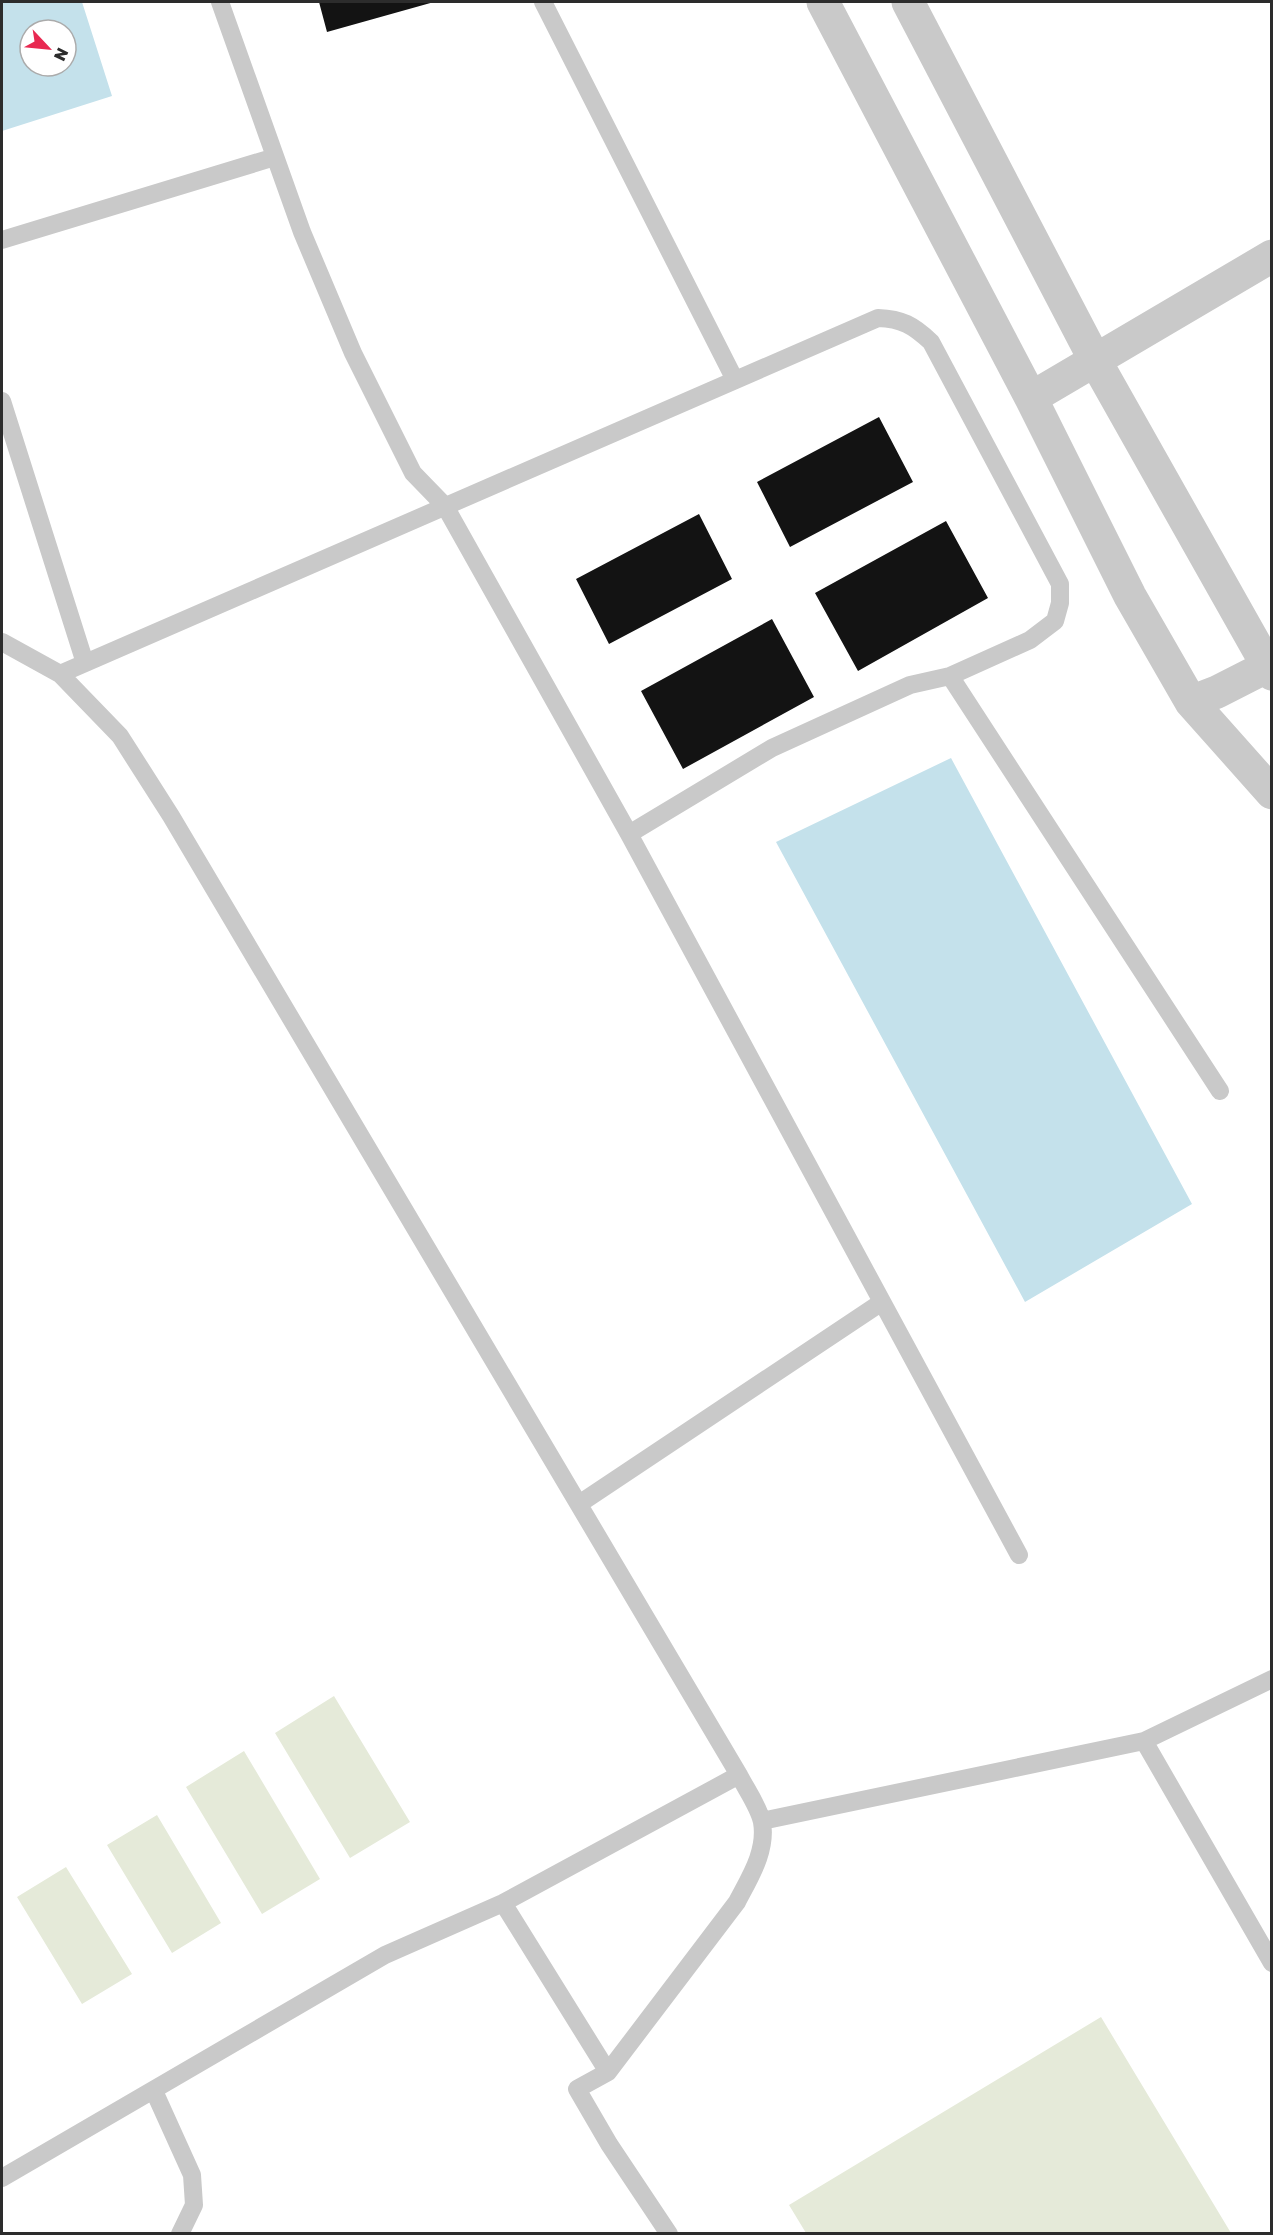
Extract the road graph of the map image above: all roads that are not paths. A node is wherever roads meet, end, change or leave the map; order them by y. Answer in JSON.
{"nodes":[{"id":1,"x":220,"y":2,"type":"edge"},
{"id":2,"x":543,"y":2,"type":"edge"},
{"id":3,"x":823,"y":2,"type":"edge"},
{"id":4,"x":908,"y":2,"type":"edge"},
{"id":5,"x":275,"y":157,"type":"junction"},
{"id":6,"x":2,"y":240,"type":"edge"},
{"id":7,"x":1272,"y":256,"type":"edge"},
{"id":8,"x":1087,"y":366,"type":"junction"},
{"id":9,"x":735,"y":380,"type":"junction"},
{"id":10,"x":1040,"y":394,"type":"junction"},
{"id":11,"x":2,"y":401,"type":"edge"},
{"id":12,"x":446,"y":506,"type":"junction"},
{"id":13,"x":2,"y":642,"type":"edge"},
{"id":14,"x":85,"y":663,"type":"junction"},
{"id":15,"x":1265,"y":670,"type":"edge"},
{"id":16,"x":60,"y":674,"type":"junction"},
{"id":17,"x":950,"y":676,"type":"junction"},
{"id":18,"x":1204,"y":697,"type":"junction"},
{"id":19,"x":1272,"y":793,"type":"edge"},
{"id":20,"x":629,"y":834,"type":"junction"},
{"id":21,"x":1220,"y":1091,"type":"dead end"},
{"id":22,"x":882,"y":1302,"type":"junction"},
{"id":23,"x":579,"y":1504,"type":"junction"},
{"id":24,"x":1019,"y":1555,"type":"dead end"},
{"id":25,"x":1272,"y":1678,"type":"edge"},
{"id":26,"x":1144,"y":1742,"type":"junction"},
{"id":27,"x":739,"y":1775,"type":"junction"},
{"id":28,"x":762,"y":1821,"type":"junction"},
{"id":29,"x":502,"y":1903,"type":"junction"},
{"id":30,"x":1272,"y":1962,"type":"edge"},
{"id":31,"x":608,"y":2072,"type":"junction"},
{"id":32,"x":154,"y":2091,"type":"junction"},
{"id":33,"x":2,"y":2178,"type":"edge"},
{"id":34,"x":180,"y":2234,"type":"edge"},
{"id":35,"x":669,"y":2234,"type":"edge"}],
"edges":[{"from":1,"to":5,"type":"lane"},
{"from":2,"to":9,"type":"lane"},
{"from":3,"to":10,"type":"street"},
{"from":4,"to":8,"type":"street"},
{"from":5,"to":6,"type":"lane"},
{"from":5,"to":12,"type":"lane"},
{"from":7,"to":8,"type":"street"},
{"from":8,"to":10,"type":"street"},
{"from":8,"to":15,"type":"street"},
{"from":9,"to":12,"type":"lane"},
{"from":9,"to":17,"type":"lane"},
{"from":10,"to":18,"type":"street"},
{"from":11,"to":14,"type":"lane"},
{"from":12,"to":14,"type":"lane"},
{"from":12,"to":20,"type":"lane"},
{"from":13,"to":16,"type":"lane"},
{"from":14,"to":16,"type":"lane"},
{"from":15,"to":18,"type":"street"},
{"from":16,"to":23,"type":"lane"},
{"from":17,"to":20,"type":"lane"},
{"from":17,"to":21,"type":"lane"},
{"from":18,"to":19,"type":"street"},
{"from":20,"to":22,"type":"lane"},
{"from":22,"to":23,"type":"lane"},
{"from":22,"to":24,"type":"lane"},
{"from":23,"to":27,"type":"lane"},
{"from":25,"to":26,"type":"lane"},
{"from":26,"to":28,"type":"lane"},
{"from":26,"to":30,"type":"lane"},
{"from":27,"to":28,"type":"lane"},
{"from":27,"to":29,"type":"lane"},
{"from":28,"to":31,"type":"lane"},
{"from":29,"to":31,"type":"lane"},
{"from":29,"to":32,"type":"lane"},
{"from":31,"to":35,"type":"lane"},
{"from":32,"to":33,"type":"lane"},
{"from":32,"to":34,"type":"lane"}]}
